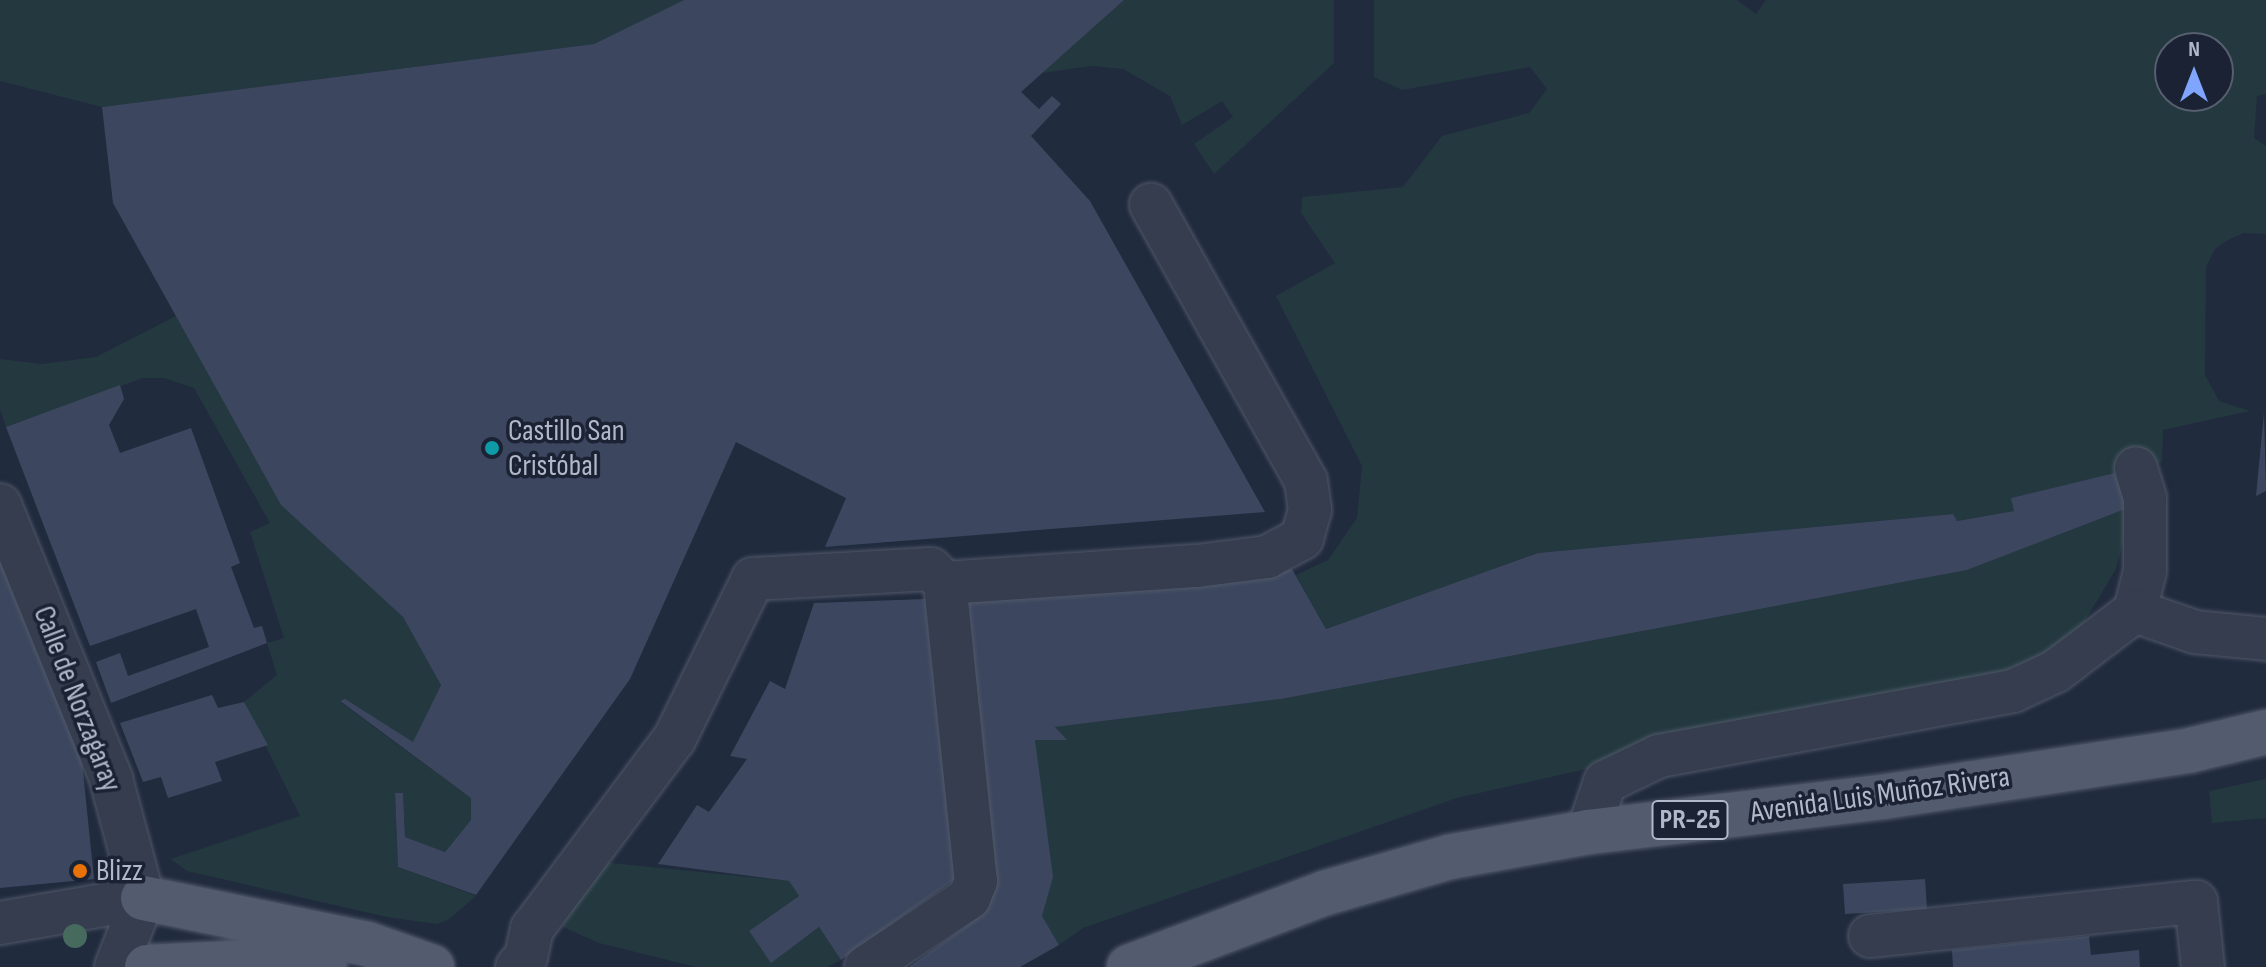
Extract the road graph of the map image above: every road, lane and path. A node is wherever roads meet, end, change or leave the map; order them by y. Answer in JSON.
{"nodes":[{"id":1,"x":1151,"y":205,"type":"dead end"},
{"id":2,"x":2136,"y":468,"type":"dead end"},
{"id":3,"x":0,"y":505,"type":"edge"},
{"id":4,"x":945,"y":583,"type":"junction"},
{"id":5,"x":2135,"y":611,"type":"junction"},
{"id":6,"x":2266,"y":639,"type":"edge"},
{"id":7,"x":2266,"y":732,"type":"edge"},
{"id":8,"x":1588,"y":832,"type":"junction"},
{"id":9,"x":143,"y":898,"type":"junction"},
{"id":10,"x":0,"y":923,"type":"edge"},
{"id":11,"x":1870,"y":936,"type":"dead end"},
{"id":12,"x":116,"y":967,"type":"edge"},
{"id":13,"x":147,"y":967,"type":"edge"},
{"id":14,"x":325,"y":967,"type":"edge"},
{"id":15,"x":432,"y":967,"type":"edge"},
{"id":16,"x":517,"y":967,"type":"edge"},
{"id":17,"x":866,"y":967,"type":"edge"},
{"id":18,"x":1129,"y":967,"type":"edge"},
{"id":19,"x":2203,"y":967,"type":"edge"}],
"edges":[{"from":1,"to":4,"type":"street"},
{"from":2,"to":5,"type":"street"},
{"from":3,"to":9,"type":"street","name":"Calle de Norzagaray"},
{"from":4,"to":16,"type":"street"},
{"from":4,"to":17,"type":"street"},
{"from":5,"to":6,"type":"street"},
{"from":5,"to":8,"type":"street"},
{"from":7,"to":8,"type":"main road","name":"Avenida Luis Muñoz Rivera","number":"PR-25"},
{"from":8,"to":18,"type":"main road","name":"Avenida Luis Muñoz Rivera","number":"PR-25"},
{"from":9,"to":10,"type":"street"},
{"from":9,"to":12,"type":"street"},
{"from":9,"to":15,"type":"main road"},
{"from":11,"to":19,"type":"street"},
{"from":13,"to":14,"type":"main road"}]}
